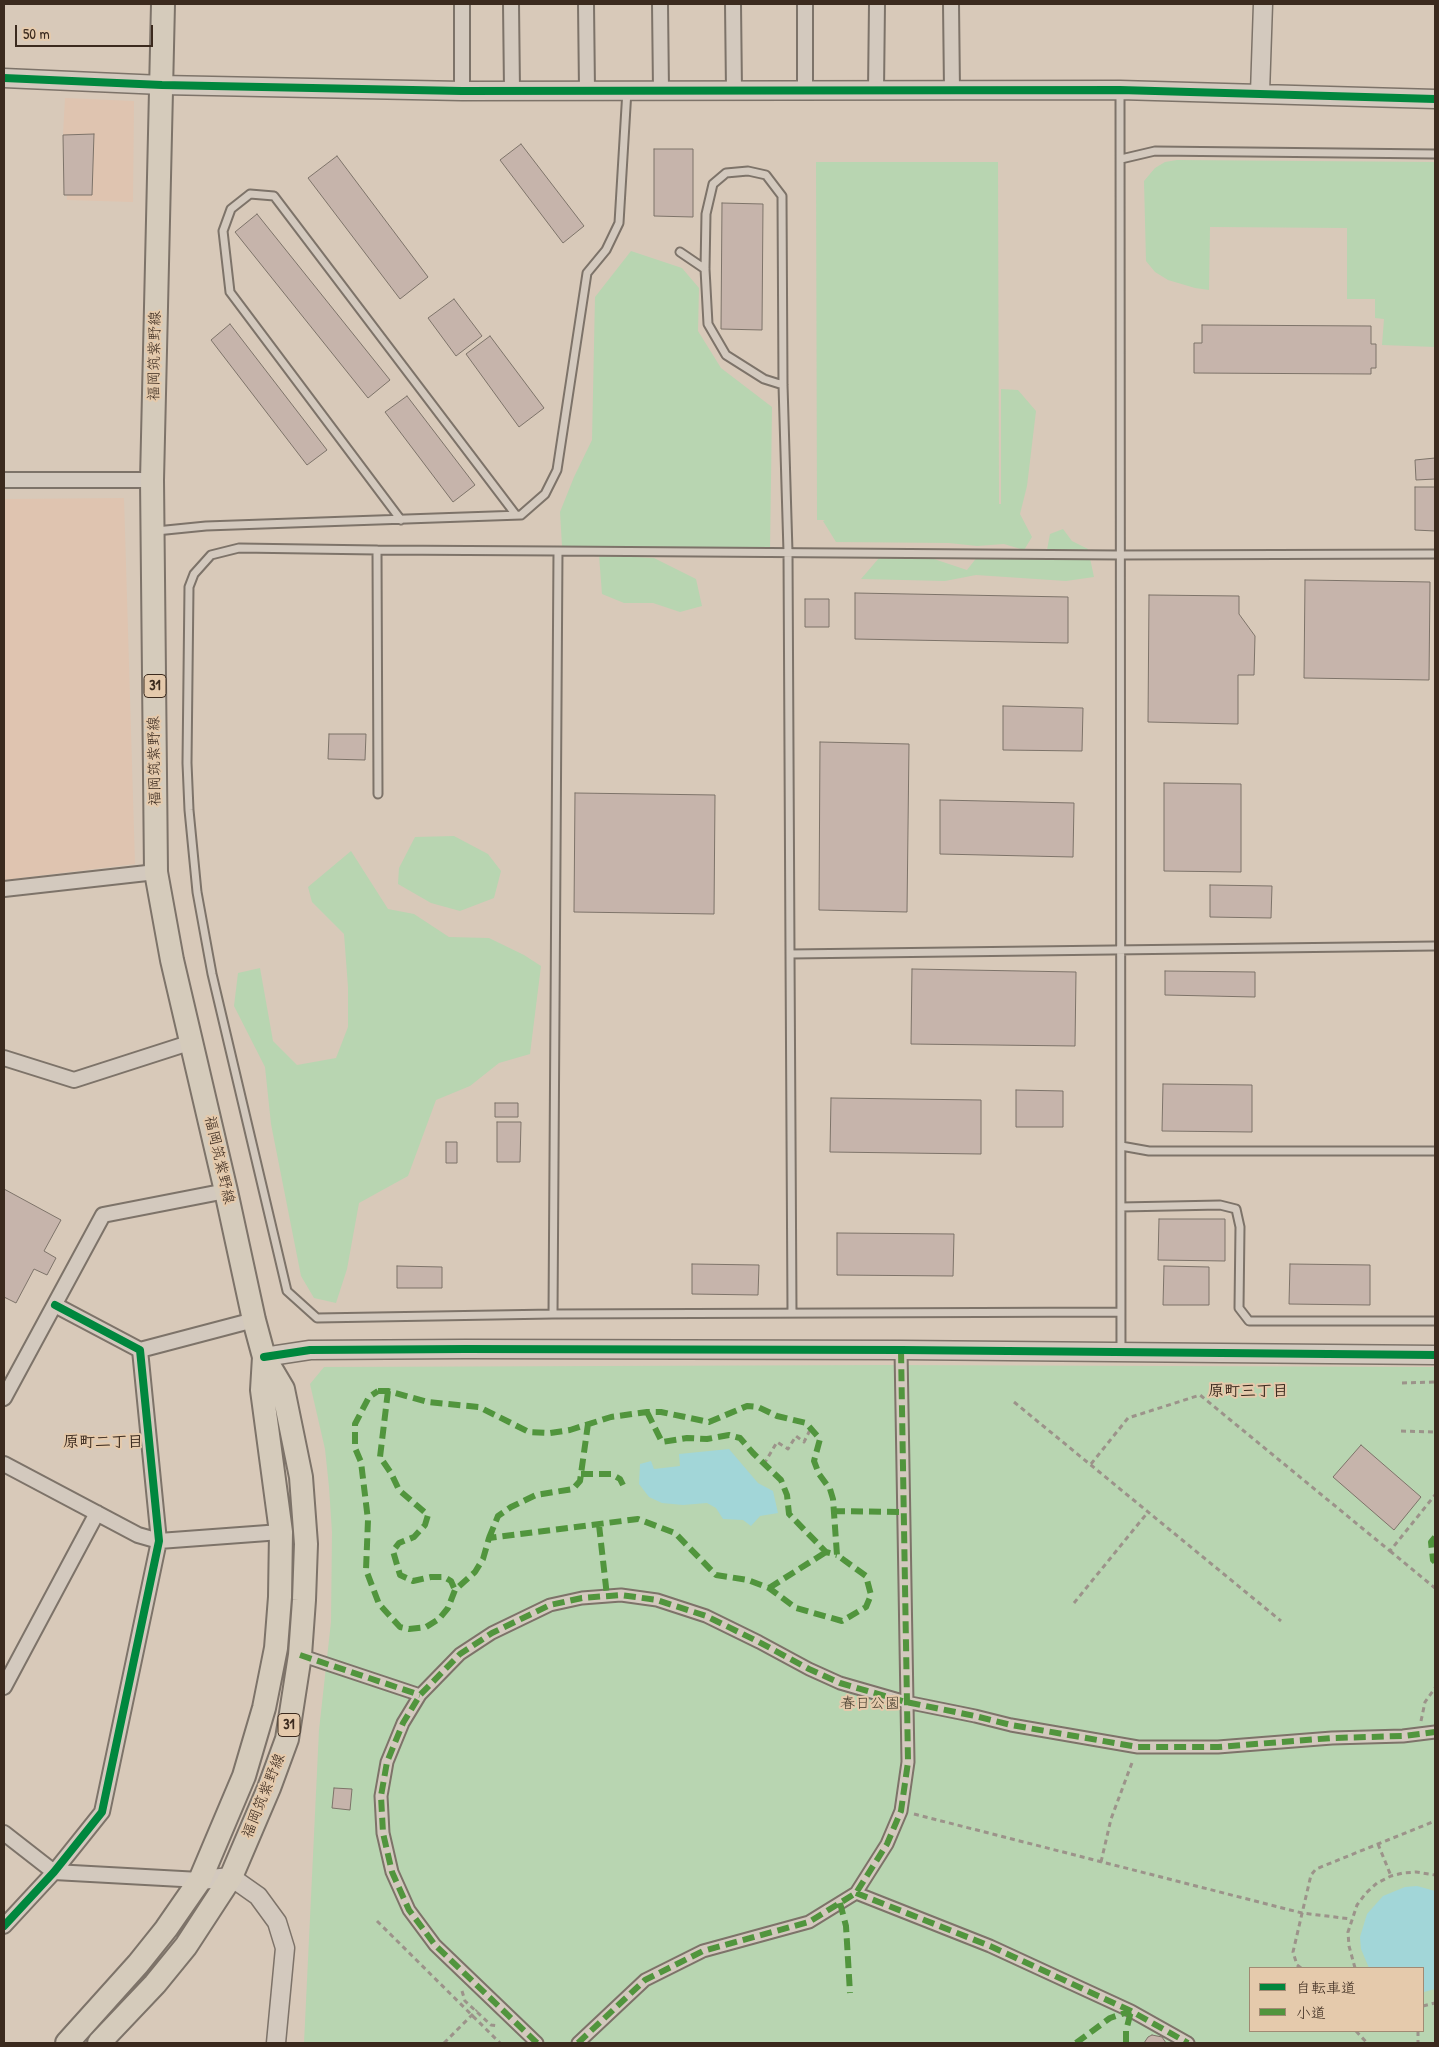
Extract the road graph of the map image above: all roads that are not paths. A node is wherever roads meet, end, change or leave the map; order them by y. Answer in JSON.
{"nodes":[{"id":1,"x":163,"y":4,"type":"edge"},
{"id":2,"x":462,"y":4,"type":"edge"},
{"id":3,"x":511,"y":4,"type":"edge"},
{"id":4,"x":586,"y":4,"type":"edge"},
{"id":5,"x":660,"y":4,"type":"edge"},
{"id":6,"x":733,"y":4,"type":"edge"},
{"id":7,"x":805,"y":4,"type":"edge"},
{"id":8,"x":877,"y":4,"type":"edge"},
{"id":9,"x":951,"y":4,"type":"edge"},
{"id":10,"x":1263,"y":4,"type":"edge"},
{"id":11,"x":4,"y":78,"type":"edge"},
{"id":12,"x":162,"y":85,"type":"junction"},
{"id":13,"x":512,"y":90,"type":"junction"},
{"id":14,"x":587,"y":90,"type":"junction"},
{"id":15,"x":627,"y":90,"type":"junction"},
{"id":16,"x":661,"y":90,"type":"junction"},
{"id":17,"x":734,"y":90,"type":"junction"},
{"id":18,"x":876,"y":90,"type":"junction"},
{"id":19,"x":952,"y":90,"type":"junction"},
{"id":20,"x":1120,"y":90,"type":"junction"},
{"id":21,"x":462,"y":91,"type":"junction"},
{"id":22,"x":805,"y":91,"type":"junction"},
{"id":23,"x":1260,"y":93,"type":"junction"},
{"id":24,"x":1435,"y":99,"type":"edge"},
{"id":25,"x":1435,"y":154,"type":"edge"},
{"id":26,"x":1121,"y":159,"type":"junction"},
{"id":27,"x":680,"y":252,"type":"dead end"},
{"id":28,"x":705,"y":269,"type":"junction"},
{"id":29,"x":782,"y":385,"type":"junction"},
{"id":30,"x":4,"y":480,"type":"edge"},
{"id":31,"x":152,"y":480,"type":"junction"},
{"id":32,"x":516,"y":515,"type":"junction"},
{"id":33,"x":401,"y":520,"type":"junction"},
{"id":34,"x":153,"y":532,"type":"junction"},
{"id":35,"x":377,"y":550,"type":"junction"},
{"id":36,"x":558,"y":551,"type":"junction"},
{"id":37,"x":788,"y":552,"type":"junction"},
{"id":38,"x":1435,"y":554,"type":"edge"},
{"id":39,"x":1120,"y":555,"type":"junction"},
{"id":40,"x":378,"y":794,"type":"dead end"},
{"id":41,"x":156,"y":872,"type":"junction"},
{"id":42,"x":4,"y":889,"type":"edge"},
{"id":43,"x":1435,"y":946,"type":"edge"},
{"id":44,"x":1121,"y":950,"type":"junction"},
{"id":45,"x":790,"y":954,"type":"junction"},
{"id":46,"x":192,"y":1042,"type":"junction"},
{"id":47,"x":4,"y":1058,"type":"edge"},
{"id":48,"x":1121,"y":1146,"type":"junction"},
{"id":49,"x":1435,"y":1151,"type":"edge"},
{"id":50,"x":226,"y":1191,"type":"junction"},
{"id":51,"x":1121,"y":1207,"type":"junction"},
{"id":52,"x":55,"y":1305,"type":"junction"},
{"id":53,"x":1121,"y":1312,"type":"junction"},
{"id":54,"x":792,"y":1313,"type":"junction"},
{"id":55,"x":553,"y":1314,"type":"junction"},
{"id":56,"x":254,"y":1320,"type":"junction"},
{"id":57,"x":1435,"y":1321,"type":"edge"},
{"id":58,"x":140,"y":1350,"type":"junction"},
{"id":59,"x":901,"y":1350,"type":"junction"},
{"id":60,"x":1121,"y":1352,"type":"junction"},
{"id":61,"x":1435,"y":1355,"type":"edge"},
{"id":62,"x":264,"y":1357,"type":"junction"},
{"id":63,"x":4,"y":1398,"type":"edge"},
{"id":64,"x":4,"y":1464,"type":"edge"},
{"id":65,"x":97,"y":1513,"type":"junction"},
{"id":66,"x":281,"y":1532,"type":"junction"},
{"id":67,"x":159,"y":1541,"type":"junction"},
{"id":68,"x":300,"y":1655,"type":"junction"},
{"id":69,"x":4,"y":1687,"type":"edge"},
{"id":70,"x":420,"y":1695,"type":"junction"},
{"id":71,"x":906,"y":1702,"type":"junction"},
{"id":72,"x":1435,"y":1732,"type":"edge"},
{"id":73,"x":4,"y":1833,"type":"edge"},
{"id":74,"x":54,"y":1872,"type":"junction"},
{"id":75,"x":231,"y":1877,"type":"junction"},
{"id":76,"x":200,"y":1880,"type":"junction"},
{"id":77,"x":856,"y":1893,"type":"junction"},
{"id":78,"x":4,"y":1926,"type":"edge"},
{"id":79,"x":67,"y":2043,"type":"edge"},
{"id":80,"x":99,"y":2043,"type":"edge"},
{"id":81,"x":276,"y":2043,"type":"edge"},
{"id":82,"x":537,"y":2043,"type":"edge"},
{"id":83,"x":578,"y":2043,"type":"edge"},
{"id":84,"x":1188,"y":2043,"type":"edge"}],
"edges":[{"from":1,"to":12,"type":"main road","name":"福岡筑紫野線","number":"31"},
{"from":2,"to":21,"type":"street"},
{"from":3,"to":13,"type":"street"},
{"from":4,"to":14,"type":"street"},
{"from":5,"to":16,"type":"street"},
{"from":6,"to":17,"type":"street"},
{"from":7,"to":22,"type":"street"},
{"from":8,"to":18,"type":"street"},
{"from":9,"to":19,"type":"street"},
{"from":10,"to":23,"type":"street"},
{"from":11,"to":12,"type":"street"},
{"from":12,"to":21,"type":"street"},
{"from":12,"to":31,"type":"main road","name":"福岡筑紫野線","number":"31"},
{"from":13,"to":14,"type":"street"},
{"from":13,"to":21,"type":"street"},
{"from":14,"to":15,"type":"street"},
{"from":15,"to":16,"type":"street"},
{"from":15,"to":32,"type":"lane"},
{"from":16,"to":17,"type":"street"},
{"from":17,"to":22,"type":"street"},
{"from":18,"to":19,"type":"street"},
{"from":18,"to":22,"type":"street"},
{"from":19,"to":20,"type":"street"},
{"from":20,"to":23,"type":"street"},
{"from":20,"to":26,"type":"lane"},
{"from":23,"to":24,"type":"street"},
{"from":25,"to":26,"type":"lane"},
{"from":26,"to":39,"type":"lane"},
{"from":27,"to":28,"type":"lane"},
{"from":28,"to":29,"type":"lane"},
{"from":28,"to":29,"type":"lane"},
{"from":29,"to":37,"type":"lane"},
{"from":30,"to":31,"type":"street"},
{"from":31,"to":34,"type":"main road","name":"福岡筑紫野線","number":"31"},
{"from":32,"to":33,"type":"lane"},
{"from":32,"to":33,"type":"lane"},
{"from":33,"to":34,"type":"lane"},
{"from":34,"to":41,"type":"main road","name":"福岡筑紫野線","number":"31"},
{"from":35,"to":36,"type":"lane"},
{"from":35,"to":40,"type":"lane"},
{"from":35,"to":55,"type":"lane"},
{"from":36,"to":37,"type":"lane"},
{"from":36,"to":55,"type":"lane"},
{"from":37,"to":39,"type":"lane"},
{"from":37,"to":45,"type":"lane"},
{"from":38,"to":39,"type":"lane"},
{"from":39,"to":44,"type":"lane"},
{"from":41,"to":42,"type":"street"},
{"from":41,"to":46,"type":"main road","name":"福岡筑紫野線","number":"31"},
{"from":43,"to":44,"type":"lane"},
{"from":44,"to":45,"type":"lane"},
{"from":44,"to":48,"type":"lane"},
{"from":45,"to":54,"type":"lane"},
{"from":46,"to":47,"type":"street"},
{"from":46,"to":50,"type":"main road","name":"福岡筑紫野線","number":"31"},
{"from":48,"to":49,"type":"lane"},
{"from":48,"to":51,"type":"lane"},
{"from":50,"to":52,"type":"street"},
{"from":50,"to":56,"type":"main road","name":"福岡筑紫野線","number":"31"},
{"from":51,"to":53,"type":"lane"},
{"from":51,"to":57,"type":"lane"},
{"from":52,"to":58,"type":"street"},
{"from":52,"to":63,"type":"street"},
{"from":53,"to":54,"type":"lane"},
{"from":53,"to":60,"type":"lane"},
{"from":54,"to":55,"type":"lane"},
{"from":56,"to":58,"type":"street"},
{"from":56,"to":62,"type":"main road","name":"福岡筑紫野線","number":"31"},
{"from":58,"to":67,"type":"street"},
{"from":59,"to":60,"type":"street"},
{"from":59,"to":62,"type":"street"},
{"from":59,"to":71,"type":"street"},
{"from":60,"to":61,"type":"street"},
{"from":62,"to":66,"type":"main road","name":"福岡筑紫野線","number":"31"},
{"from":62,"to":68,"type":"main road","name":"福岡筑紫野線","number":"31"},
{"from":64,"to":65,"type":"street"},
{"from":65,"to":67,"type":"street"},
{"from":65,"to":69,"type":"street"},
{"from":66,"to":67,"type":"street"},
{"from":66,"to":76,"type":"main road","name":"福岡筑紫野線","number":"31"},
{"from":67,"to":74,"type":"street"},
{"from":68,"to":70,"type":"street"},
{"from":68,"to":75,"type":"main road","name":"福岡筑紫野線","number":"31"},
{"from":70,"to":71,"type":"street"},
{"from":70,"to":82,"type":"street"},
{"from":71,"to":72,"type":"street"},
{"from":71,"to":77,"type":"street"},
{"from":73,"to":74,"type":"street"},
{"from":74,"to":76,"type":"street"},
{"from":74,"to":78,"type":"street"},
{"from":75,"to":76,"type":"street"},
{"from":75,"to":80,"type":"main road","name":"福岡筑紫野線","number":"31"},
{"from":75,"to":81,"type":"street"},
{"from":76,"to":79,"type":"main road","name":"福岡筑紫野線","number":"31"},
{"from":77,"to":83,"type":"street"},
{"from":77,"to":84,"type":"street"}]}
